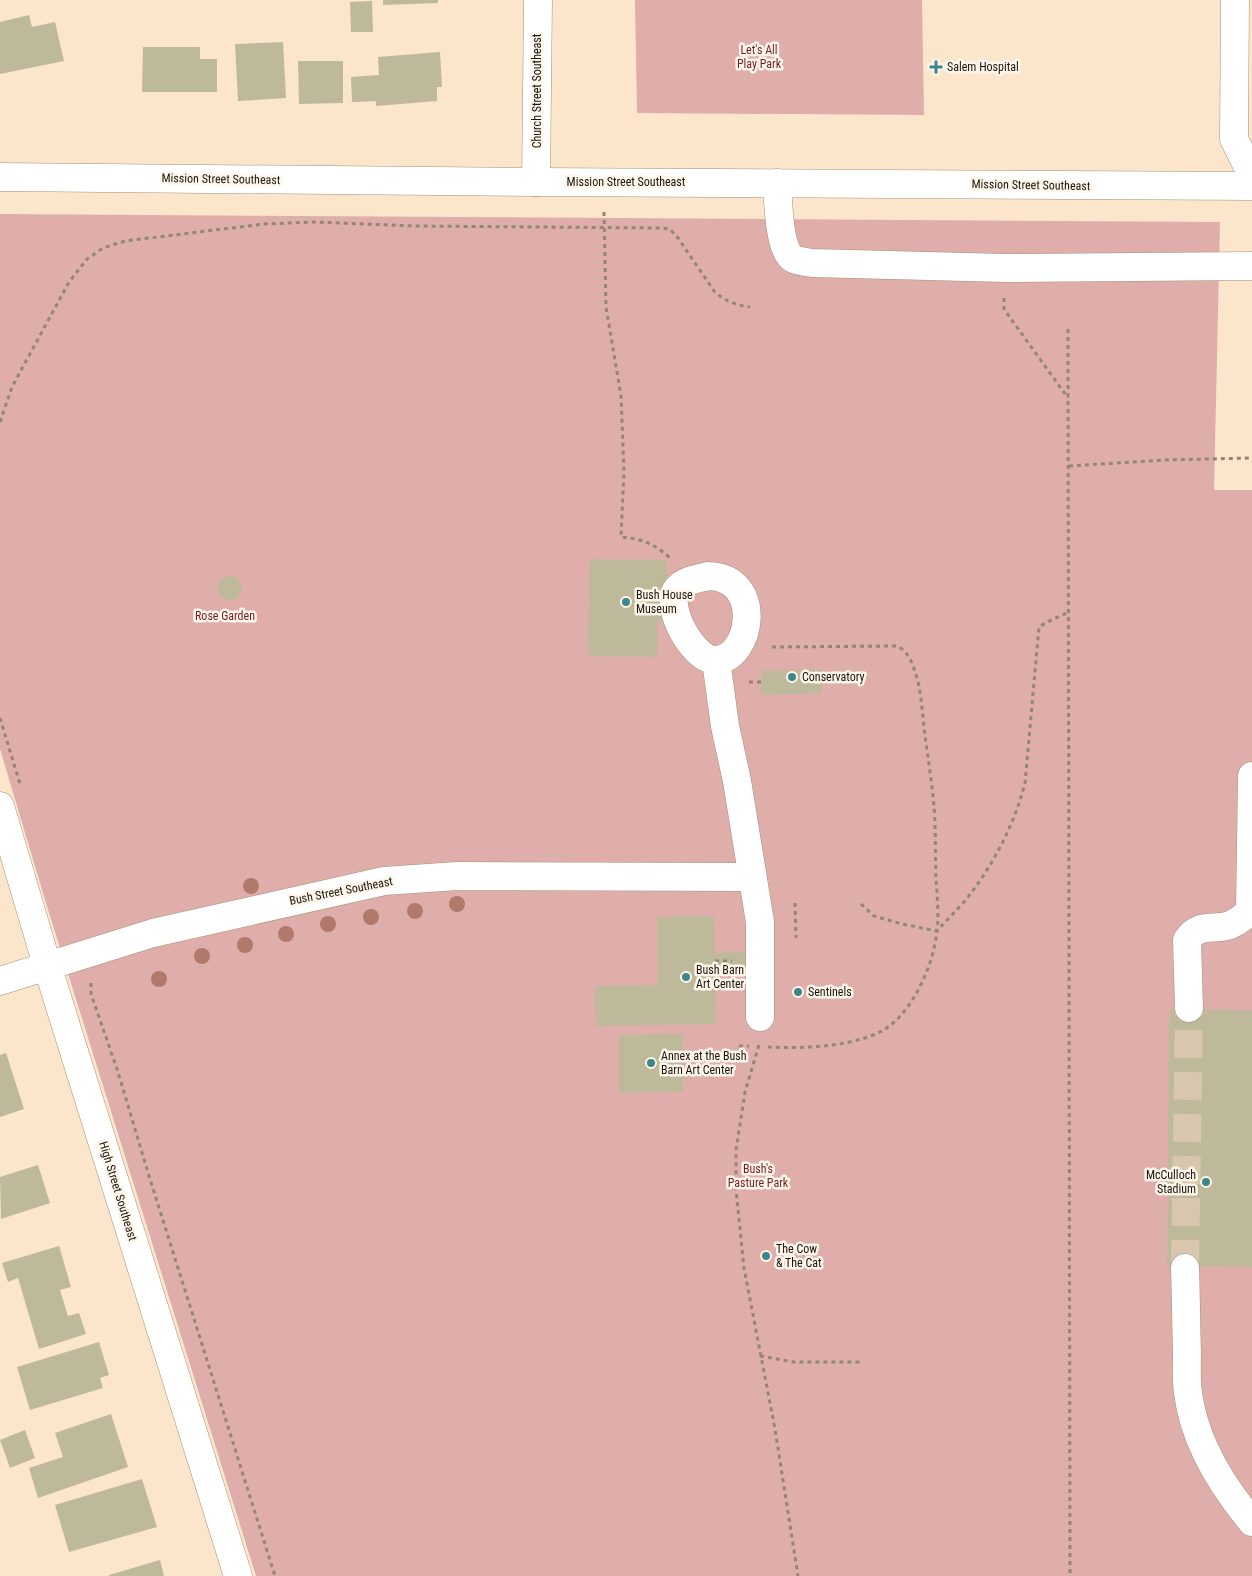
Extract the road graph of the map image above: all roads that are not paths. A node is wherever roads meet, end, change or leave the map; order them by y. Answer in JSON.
{"nodes":[{"id":1,"x":538,"y":0,"type":"edge"},
{"id":2,"x":1235,"y":0,"type":"edge"},
{"id":3,"x":1252,"y":174,"type":"edge"},
{"id":4,"x":0,"y":176,"type":"edge"},
{"id":5,"x":536,"y":182,"type":"junction"},
{"id":6,"x":777,"y":182,"type":"junction"},
{"id":7,"x":1252,"y":186,"type":"edge"},
{"id":8,"x":1252,"y":266,"type":"edge"},
{"id":9,"x":716,"y":660,"type":"junction"},
{"id":10,"x":1252,"y":776,"type":"edge"},
{"id":11,"x":0,"y":806,"type":"edge"},
{"id":12,"x":752,"y":877,"type":"junction"},
{"id":13,"x":47,"y":965,"type":"junction"},
{"id":14,"x":0,"y":980,"type":"edge"},
{"id":15,"x":1189,"y":1008,"type":"tunnel mouth"},
{"id":16,"x":760,"y":1017,"type":"road end"},
{"id":17,"x":1185,"y":1268,"type":"tunnel mouth"},
{"id":18,"x":1252,"y":1522,"type":"edge"},
{"id":19,"x":238,"y":1576,"type":"edge"}],
"edges":[{"from":1,"to":5,"type":"main road","name":"Church Street Southeast"},
{"from":2,"to":3,"type":"main road"},
{"from":4,"to":5,"type":"main road","name":"Mission Street Southeast"},
{"from":5,"to":6,"type":"main road","name":"Mission Street Southeast"},
{"from":6,"to":7,"type":"main road","name":"Mission Street Southeast"},
{"from":6,"to":8,"type":"main road"},
{"from":9,"to":9,"type":"main road"},
{"from":9,"to":12,"type":"main road"},
{"from":10,"to":15,"type":"main road"},
{"from":11,"to":13,"type":"main road","name":"High Street Southeast"},
{"from":12,"to":13,"type":"main road","name":"Bush Street Southeast"},
{"from":12,"to":16,"type":"main road"},
{"from":13,"to":14,"type":"main road","name":"Bush Street Southeast"},
{"from":13,"to":19,"type":"main road","name":"High Street Southeast"},
{"from":17,"to":18,"type":"main road"}]}
